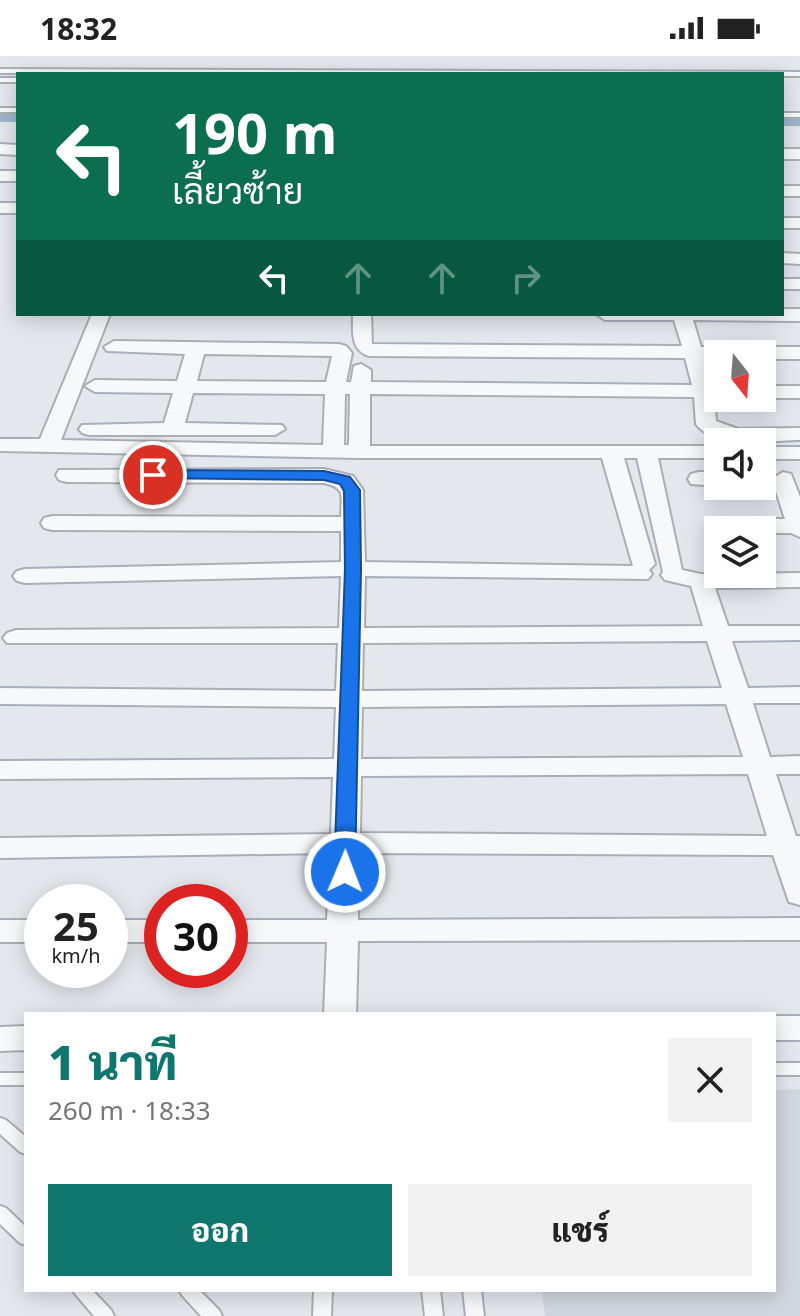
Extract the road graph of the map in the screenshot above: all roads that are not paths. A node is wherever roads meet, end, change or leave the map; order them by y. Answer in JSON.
{"nodes":[{"id":1,"x":0,"y":71,"type":"edge"},
{"id":2,"x":227,"y":72,"type":"edge"},
{"id":3,"x":100,"y":316,"type":"edge"},
{"id":4,"x":362,"y":316,"type":"edge"},
{"id":5,"x":683,"y":316,"type":"edge"},
{"id":6,"x":114,"y":347,"type":"dead end"},
{"id":7,"x":196,"y":348,"type":"junction"},
{"id":8,"x":355,"y":350,"type":"junction"},
{"id":9,"x":695,"y":352,"type":"junction"},
{"id":10,"x":800,"y":353,"type":"edge"},
{"id":11,"x":704,"y":374,"type":"edge"},
{"id":12,"x":95,"y":386,"type":"dead end"},
{"id":13,"x":185,"y":387,"type":"junction"},
{"id":14,"x":335,"y":388,"type":"junction"},
{"id":15,"x":359,"y":388,"type":"junction"},
{"id":16,"x":704,"y":391,"type":"edge"},
{"id":17,"x":776,"y":392,"type":"edge"},
{"id":18,"x":800,"y":392,"type":"edge"},
{"id":19,"x":708,"y":412,"type":"edge"},
{"id":20,"x":83,"y":429,"type":"dead end"},
{"id":21,"x":173,"y":429,"type":"junction"},
{"id":22,"x":275,"y":429,"type":"dead end"},
{"id":23,"x":800,"y":434,"type":"edge"},
{"id":24,"x":0,"y":445,"type":"edge"},
{"id":25,"x":48,"y":445,"type":"junction"},
{"id":26,"x":333,"y":451,"type":"junction"},
{"id":27,"x":359,"y":452,"type":"junction"},
{"id":28,"x":611,"y":452,"type":"junction"},
{"id":29,"x":646,"y":452,"type":"junction"},
{"id":30,"x":704,"y":452,"type":"edge"},
{"id":31,"x":776,"y":453,"type":"edge"},
{"id":32,"x":800,"y":453,"type":"edge"},
{"id":33,"x":67,"y":475,"type":"dead end"},
{"id":34,"x":782,"y":479,"type":"edge"},
{"id":35,"x":52,"y":523,"type":"dead end"},
{"id":36,"x":352,"y":524,"type":"junction"},
{"id":37,"x":776,"y":527,"type":"edge"},
{"id":38,"x":800,"y":527,"type":"edge"},
{"id":39,"x":353,"y":569,"type":"junction"},
{"id":40,"x":641,"y":569,"type":"junction"},
{"id":41,"x":673,"y":572,"type":"junction"},
{"id":42,"x":25,"y":576,"type":"dead end"},
{"id":43,"x":800,"y":580,"type":"edge"},
{"id":44,"x":701,"y":581,"type":"junction"},
{"id":45,"x":800,"y":633,"type":"edge"},
{"id":46,"x":717,"y":634,"type":"junction"},
{"id":47,"x":351,"y":637,"type":"junction"},
{"id":48,"x":16,"y":638,"type":"dead end"},
{"id":49,"x":738,"y":695,"type":"junction"},
{"id":50,"x":800,"y":695,"type":"edge"},
{"id":51,"x":0,"y":696,"type":"edge"},
{"id":52,"x":349,"y":699,"type":"junction"},
{"id":53,"x":800,"y":765,"type":"edge"},
{"id":54,"x":757,"y":766,"type":"junction"},
{"id":55,"x":348,"y":767,"type":"junction"},
{"id":56,"x":0,"y":770,"type":"edge"},
{"id":57,"x":345,"y":843,"type":"junction"},
{"id":58,"x":791,"y":846,"type":"edge"},
{"id":59,"x":0,"y":848,"type":"edge"},
{"id":60,"x":800,"y":895,"type":"edge"},
{"id":61,"x":800,"y":929,"type":"edge"},
{"id":62,"x":0,"y":931,"type":"edge"},
{"id":63,"x":24,"y":931,"type":"edge"},
{"id":64,"x":248,"y":931,"type":"edge"},
{"id":65,"x":344,"y":931,"type":"junction"},
{"id":66,"x":340,"y":1012,"type":"edge"},
{"id":67,"x":776,"y":1028,"type":"edge"},
{"id":68,"x":800,"y":1028,"type":"edge"},
{"id":69,"x":24,"y":1038,"type":"edge"},
{"id":70,"x":0,"y":1039,"type":"edge"},
{"id":71,"x":776,"y":1069,"type":"edge"},
{"id":72,"x":800,"y":1069,"type":"edge"},
{"id":73,"x":0,"y":1079,"type":"edge"},
{"id":74,"x":24,"y":1079,"type":"edge"},
{"id":75,"x":0,"y":1124,"type":"edge"},
{"id":76,"x":24,"y":1145,"type":"edge"},
{"id":77,"x":0,"y":1213,"type":"edge"},
{"id":78,"x":24,"y":1236,"type":"edge"},
{"id":79,"x":83,"y":1292,"type":"edge"},
{"id":80,"x":190,"y":1292,"type":"edge"},
{"id":81,"x":323,"y":1292,"type":"edge"},
{"id":82,"x":431,"y":1292,"type":"edge"},
{"id":83,"x":472,"y":1292,"type":"edge"},
{"id":84,"x":105,"y":1316,"type":"edge"},
{"id":85,"x":213,"y":1316,"type":"edge"},
{"id":86,"x":322,"y":1316,"type":"edge"},
{"id":87,"x":434,"y":1316,"type":"edge"},
{"id":88,"x":475,"y":1316,"type":"edge"}],
"edges":[{"from":1,"to":2,"type":"lane"},
{"from":3,"to":25,"type":"street"},
{"from":4,"to":8,"type":"street"},
{"from":5,"to":9,"type":"street"},
{"from":6,"to":7,"type":"street"},
{"from":7,"to":8,"type":"street"},
{"from":7,"to":13,"type":"street"},
{"from":8,"to":9,"type":"street"},
{"from":8,"to":14,"type":"street"},
{"from":8,"to":15,"type":"street"},
{"from":9,"to":10,"type":"street"},
{"from":9,"to":11,"type":"street"},
{"from":12,"to":13,"type":"street"},
{"from":13,"to":14,"type":"street"},
{"from":13,"to":21,"type":"street"},
{"from":14,"to":15,"type":"street"},
{"from":14,"to":26,"type":"street"},
{"from":15,"to":16,"type":"street"},
{"from":15,"to":27,"type":"street"},
{"from":17,"to":18,"type":"street"},
{"from":19,"to":23,"type":"street"},
{"from":20,"to":21,"type":"street"},
{"from":21,"to":22,"type":"street"},
{"from":24,"to":25,"type":"street"},
{"from":25,"to":26,"type":"street"},
{"from":26,"to":27,"type":"street"},
{"from":27,"to":28,"type":"street"},
{"from":28,"to":29,"type":"street"},
{"from":28,"to":40,"type":"street"},
{"from":29,"to":30,"type":"street"},
{"from":29,"to":41,"type":"street"},
{"from":31,"to":32,"type":"street"},
{"from":33,"to":36,"type":"street"},
{"from":34,"to":38,"type":"street"},
{"from":35,"to":36,"type":"street"},
{"from":36,"to":39,"type":"street"},
{"from":37,"to":38,"type":"street"},
{"from":39,"to":40,"type":"street"},
{"from":39,"to":42,"type":"street"},
{"from":39,"to":47,"type":"street"},
{"from":40,"to":41,"type":"street"},
{"from":41,"to":44,"type":"street"},
{"from":43,"to":44,"type":"street"},
{"from":44,"to":46,"type":"street"},
{"from":45,"to":46,"type":"street"},
{"from":46,"to":47,"type":"street"},
{"from":46,"to":49,"type":"street"},
{"from":47,"to":48,"type":"street"},
{"from":47,"to":52,"type":"street"},
{"from":49,"to":50,"type":"street"},
{"from":49,"to":52,"type":"street"},
{"from":49,"to":54,"type":"street"},
{"from":51,"to":52,"type":"street"},
{"from":52,"to":55,"type":"street"},
{"from":53,"to":54,"type":"street"},
{"from":54,"to":55,"type":"street"},
{"from":54,"to":58,"type":"street"},
{"from":55,"to":56,"type":"street"},
{"from":55,"to":57,"type":"street"},
{"from":57,"to":58,"type":"street"},
{"from":57,"to":59,"type":"street"},
{"from":57,"to":65,"type":"street"},
{"from":58,"to":60,"type":"street"},
{"from":61,"to":65,"type":"street"},
{"from":62,"to":63,"type":"street"},
{"from":64,"to":65,"type":"street"},
{"from":65,"to":66,"type":"street"},
{"from":67,"to":68,"type":"street"},
{"from":69,"to":70,"type":"street"},
{"from":71,"to":72,"type":"lane"},
{"from":73,"to":74,"type":"lane"},
{"from":75,"to":76,"type":"lane"},
{"from":77,"to":78,"type":"lane"},
{"from":79,"to":84,"type":"lane"},
{"from":80,"to":85,"type":"lane"},
{"from":81,"to":86,"type":"lane"},
{"from":82,"to":87,"type":"lane"},
{"from":83,"to":88,"type":"lane"}]}
